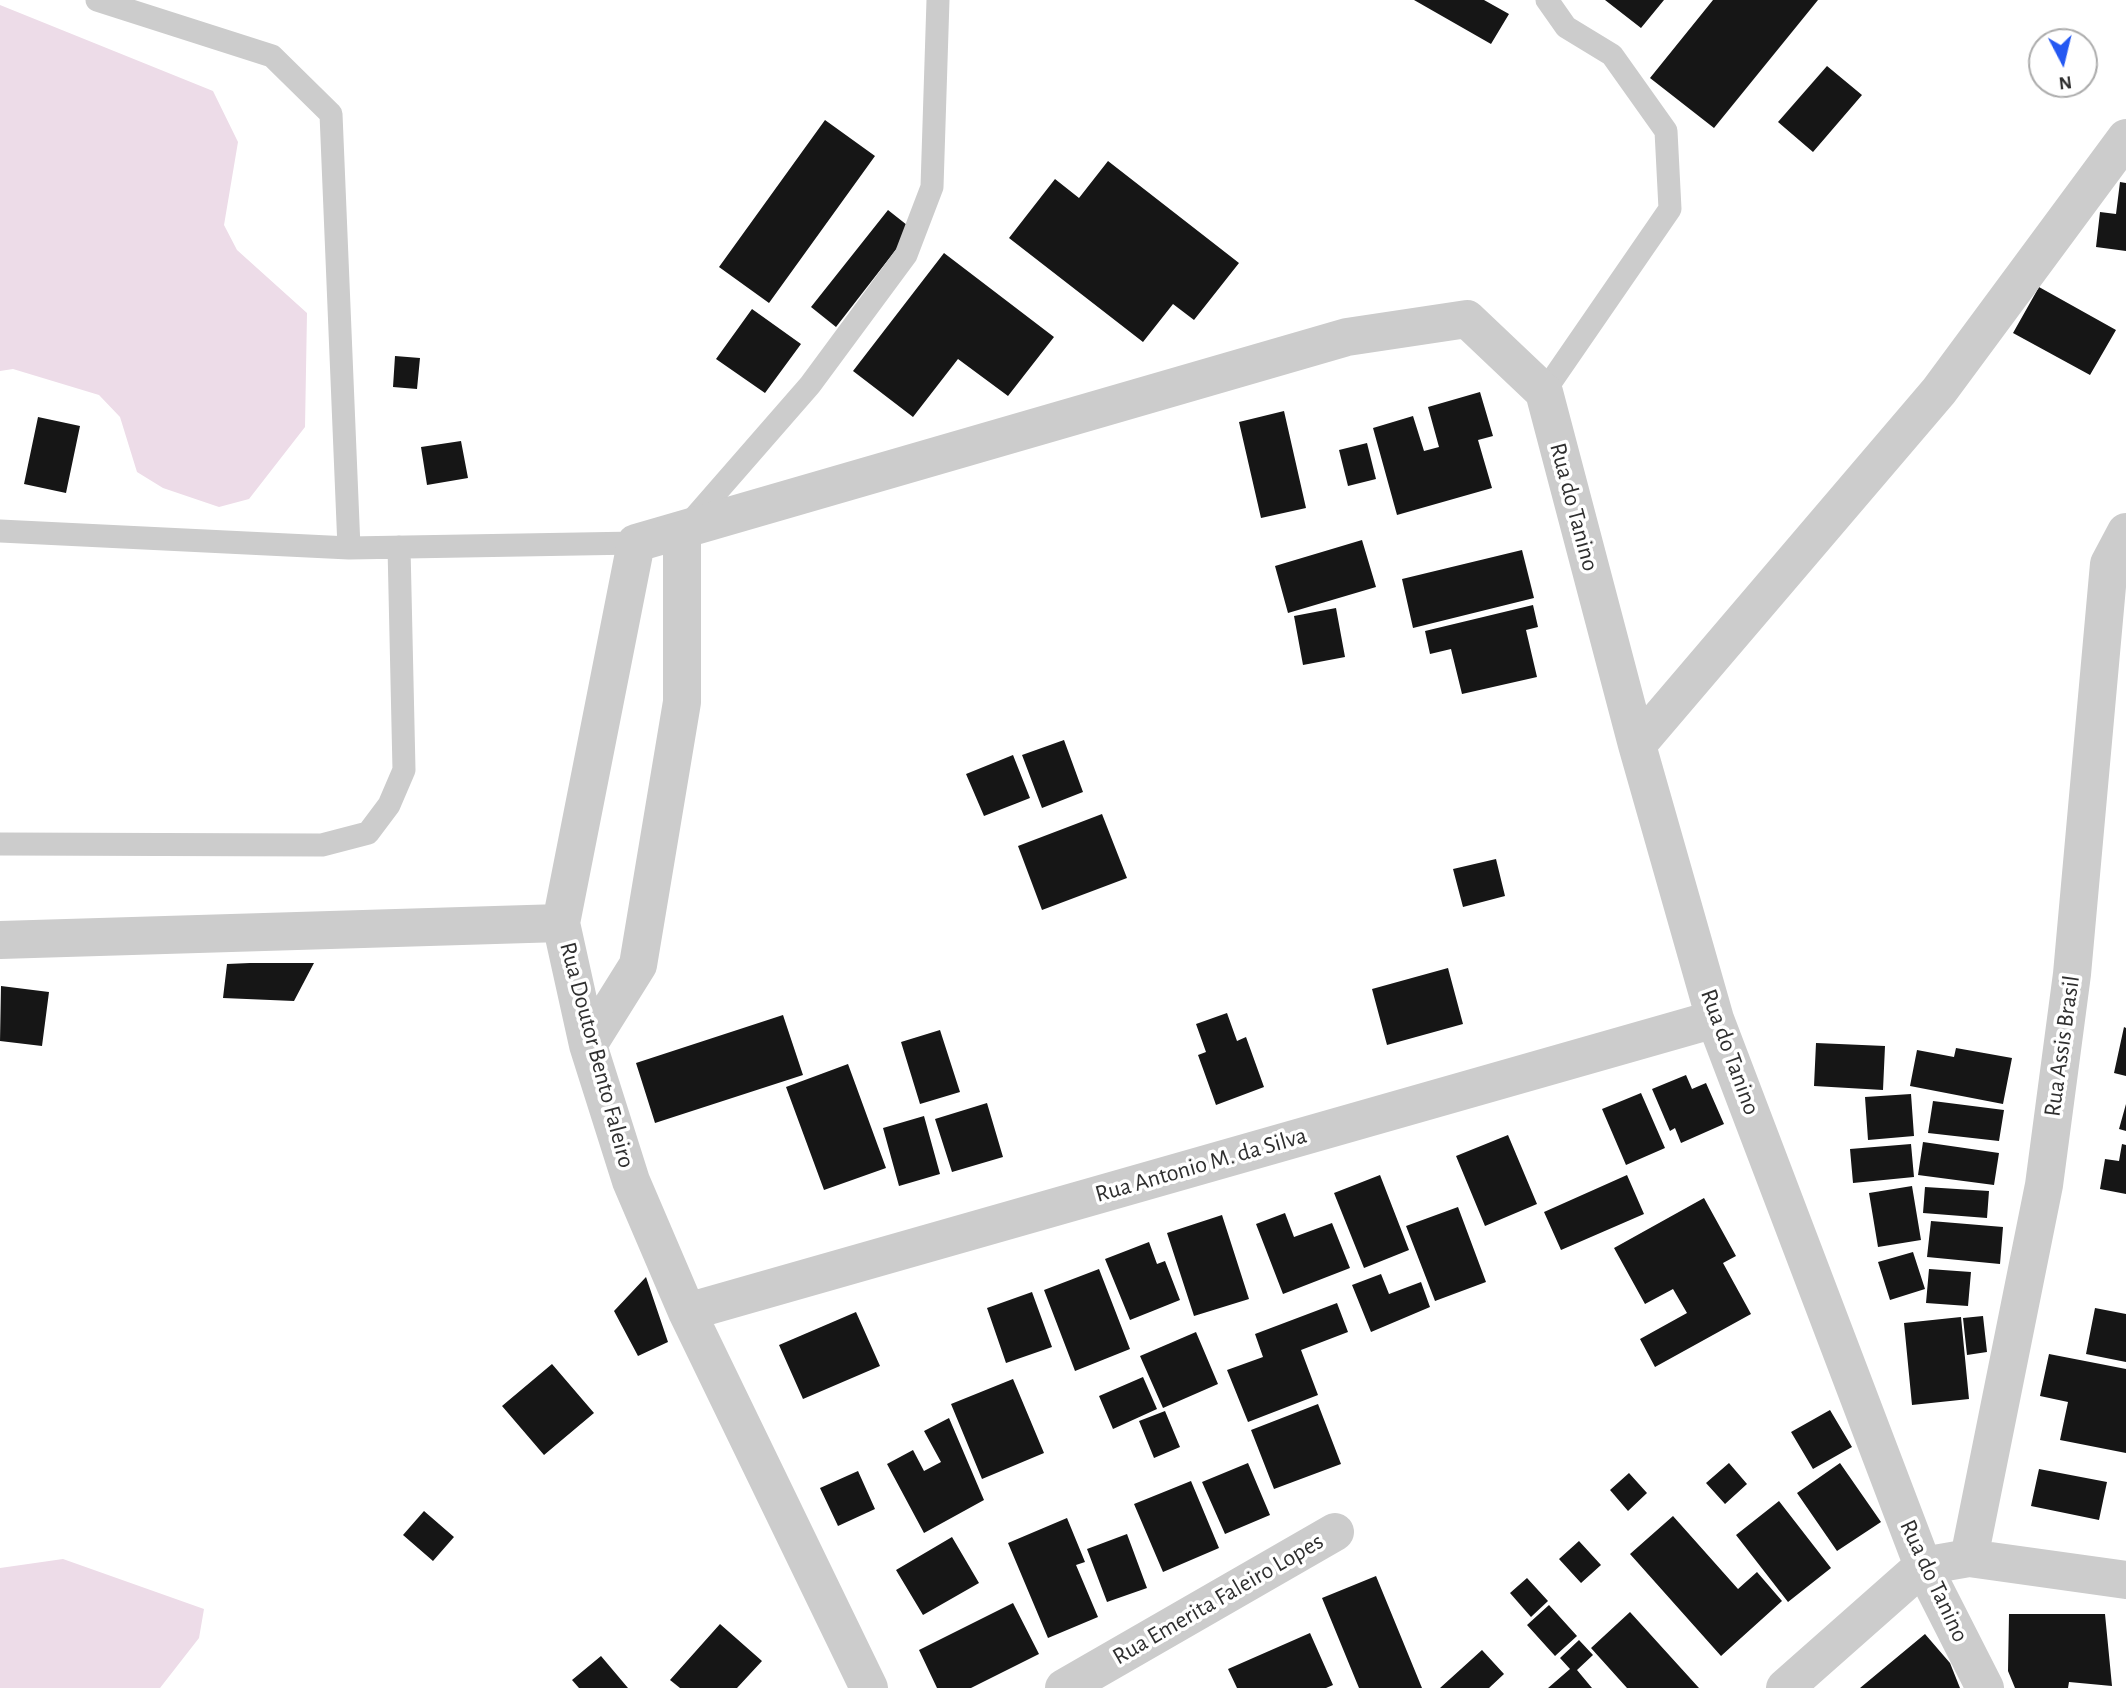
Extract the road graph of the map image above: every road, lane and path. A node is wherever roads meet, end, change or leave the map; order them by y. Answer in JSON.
{"nodes":[{"id":1,"x":97,"y":0,"type":"edge"},
{"id":2,"x":938,"y":0,"type":"edge"},
{"id":3,"x":1547,"y":0,"type":"edge"},
{"id":4,"x":2126,"y":138,"type":"edge"},
{"id":5,"x":1544,"y":392,"type":"junction"},
{"id":6,"x":0,"y":531,"type":"edge"},
{"id":7,"x":682,"y":531,"type":"junction"},
{"id":8,"x":2126,"y":532,"type":"edge"},
{"id":9,"x":636,"y":544,"type":"junction"},
{"id":10,"x":399,"y":547,"type":"junction"},
{"id":11,"x":349,"y":548,"type":"junction"},
{"id":12,"x":1637,"y":745,"type":"junction"},
{"id":13,"x":0,"y":844,"type":"edge"},
{"id":14,"x":561,"y":923,"type":"junction"},
{"id":15,"x":0,"y":940,"type":"edge"},
{"id":16,"x":1715,"y":1018,"type":"junction"},
{"id":17,"x":589,"y":1045,"type":"junction"},
{"id":18,"x":687,"y":1312,"type":"junction"},
{"id":19,"x":1335,"y":1532,"type":"dead end"},
{"id":20,"x":1969,"y":1558,"type":"junction"},
{"id":21,"x":1923,"y":1566,"type":"junction"},
{"id":22,"x":2126,"y":1580,"type":"edge"},
{"id":23,"x":869,"y":1688,"type":"edge"},
{"id":24,"x":1064,"y":1688,"type":"edge"},
{"id":25,"x":1785,"y":1688,"type":"edge"},
{"id":26,"x":1985,"y":1688,"type":"edge"}],
"edges":[{"from":1,"to":11,"type":"lane"},
{"from":2,"to":7,"type":"lane"},
{"from":3,"to":5,"type":"lane"},
{"from":4,"to":12,"type":"street"},
{"from":5,"to":7,"type":"street"},
{"from":5,"to":12,"type":"street","name":"Rua do Tanino"},
{"from":6,"to":11,"type":"lane"},
{"from":7,"to":9,"type":"street"},
{"from":7,"to":17,"type":"street"},
{"from":8,"to":20,"type":"street","name":"Rua Assis Brasil"},
{"from":9,"to":10,"type":"lane"},
{"from":9,"to":14,"type":"street","name":"Rua Doutor Bento Faleiro"},
{"from":10,"to":11,"type":"lane"},
{"from":10,"to":13,"type":"lane"},
{"from":12,"to":16,"type":"street","name":"Rua do Tanino"},
{"from":14,"to":15,"type":"street"},
{"from":14,"to":17,"type":"street","name":"Rua Doutor Bento Faleiro"},
{"from":16,"to":18,"type":"street","name":"Rua Antonio M. da Silva"},
{"from":16,"to":21,"type":"street","name":"Rua do Tanino"},
{"from":17,"to":18,"type":"street","name":"Rua Doutor Bento Faleiro"},
{"from":18,"to":23,"type":"street","name":"Rua Doutor Bento Faleiro"},
{"from":19,"to":24,"type":"street","name":"Rua Emerita Faleiro Lopes"},
{"from":20,"to":21,"type":"street"},
{"from":20,"to":22,"type":"street"},
{"from":21,"to":25,"type":"street"},
{"from":21,"to":26,"type":"street","name":"Rua do Tanino"}]}
